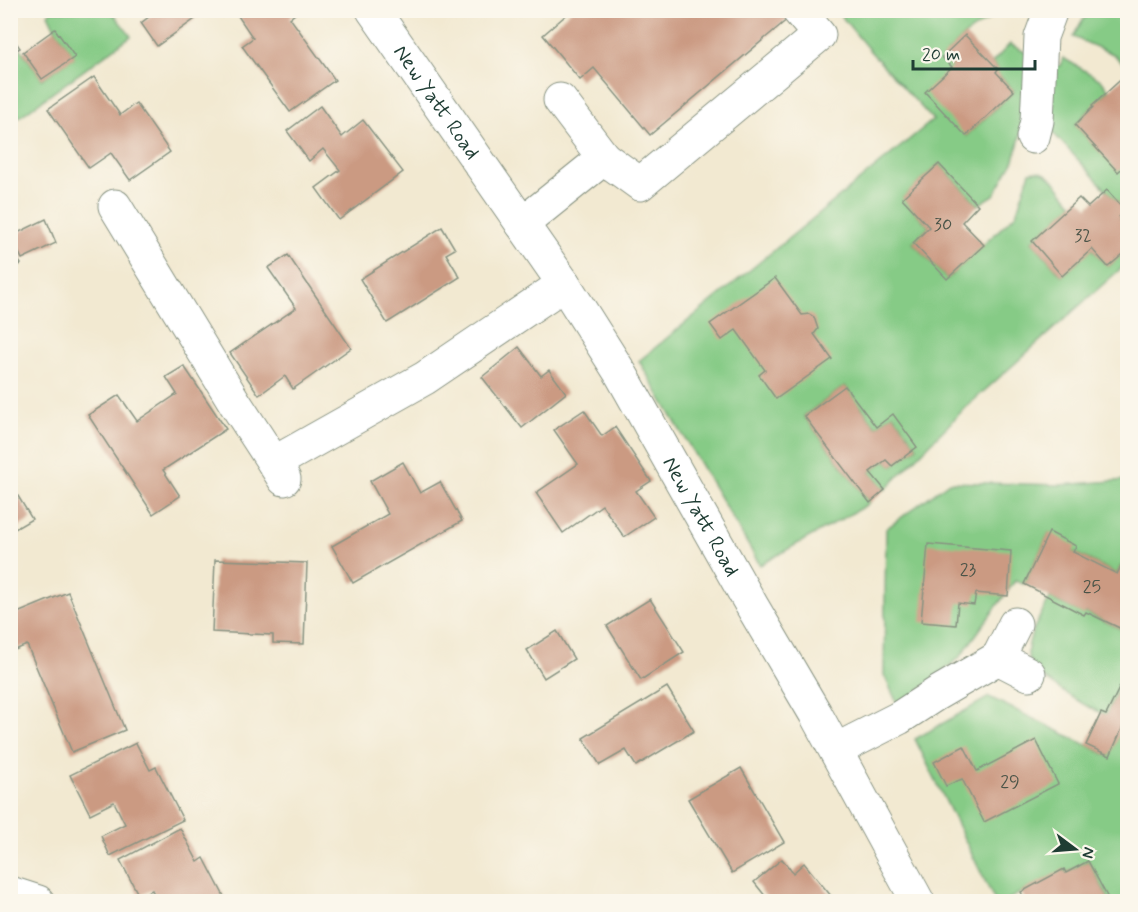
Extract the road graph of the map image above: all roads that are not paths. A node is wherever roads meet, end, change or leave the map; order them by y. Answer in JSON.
{"nodes":[{"id":1,"x":372,"y":10,"type":"edge"},
{"id":2,"x":798,"y":10,"type":"edge"},
{"id":3,"x":1046,"y":24,"type":"edge"},
{"id":4,"x":560,"y":100,"type":"dead end"},
{"id":5,"x":1033,"y":137,"type":"dead end"},
{"id":6,"x":604,"y":158,"type":"junction"},
{"id":7,"x":115,"y":206,"type":"dead end"},
{"id":8,"x":522,"y":224,"type":"junction"},
{"id":9,"x":564,"y":284,"type":"junction"},
{"id":10,"x":1015,"y":624,"type":"dead end"},
{"id":11,"x":998,"y":658,"type":"junction"},
{"id":12,"x":1029,"y":674,"type":"dead end"},
{"id":13,"x":836,"y":750,"type":"junction"},
{"id":14,"x":10,"y":893,"type":"edge"},
{"id":15,"x":38,"y":902,"type":"edge"},
{"id":16,"x":918,"y":902,"type":"edge"}],
"edges":[{"from":1,"to":8,"type":"street","name":"New Yatt Road"},
{"from":2,"to":6,"type":"street"},
{"from":3,"to":5,"type":"street"},
{"from":4,"to":6,"type":"street"},
{"from":6,"to":8,"type":"street"},
{"from":7,"to":9,"type":"street"},
{"from":8,"to":9,"type":"street","name":"New Yatt Road"},
{"from":9,"to":13,"type":"street","name":"New Yatt Road"},
{"from":10,"to":11,"type":"street"},
{"from":11,"to":12,"type":"street"},
{"from":11,"to":13,"type":"street"},
{"from":13,"to":16,"type":"street","name":"New Yatt Road"},
{"from":14,"to":15,"type":"street"}]}
